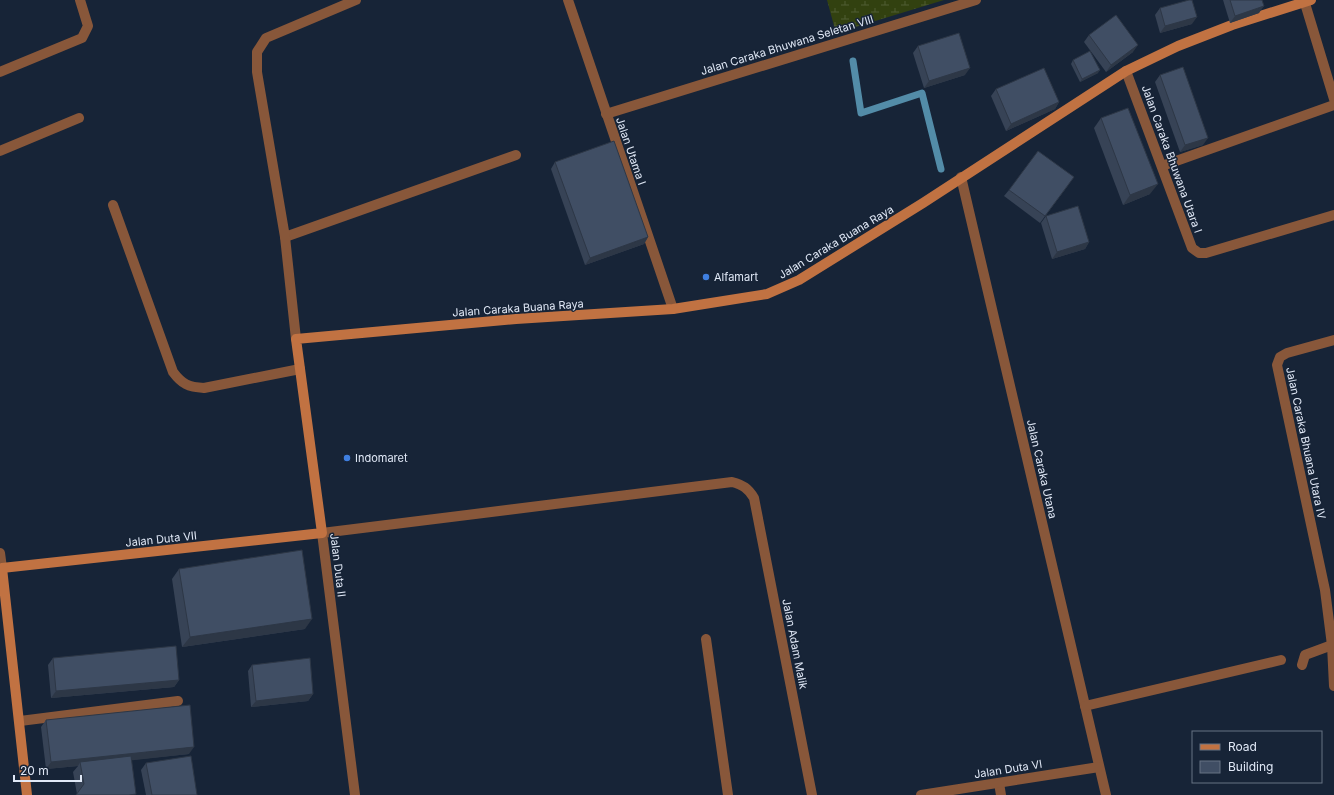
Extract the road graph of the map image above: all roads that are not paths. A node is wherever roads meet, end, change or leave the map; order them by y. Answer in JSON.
{"nodes":[{"id":1,"x":80,"y":0,"type":"edge"},
{"id":2,"x":356,"y":0,"type":"edge"},
{"id":3,"x":568,"y":0,"type":"edge"},
{"id":4,"x":976,"y":0,"type":"edge"},
{"id":5,"x":1306,"y":1,"type":"edge"},
{"id":6,"x":946,"y":4,"type":"edge"},
{"id":7,"x":1126,"y":71,"type":"junction"},
{"id":8,"x":0,"y":72,"type":"edge"},
{"id":9,"x":1334,"y":99,"type":"edge"},
{"id":10,"x":1334,"y":105,"type":"edge"},
{"id":11,"x":606,"y":114,"type":"junction"},
{"id":12,"x":79,"y":118,"type":"dead end"},
{"id":13,"x":0,"y":151,"type":"edge"},
{"id":14,"x":516,"y":155,"type":"dead end"},
{"id":15,"x":1162,"y":166,"type":"junction"},
{"id":16,"x":961,"y":177,"type":"junction"},
{"id":17,"x":113,"y":205,"type":"dead end"},
{"id":18,"x":1334,"y":215,"type":"edge"},
{"id":19,"x":285,"y":237,"type":"junction"},
{"id":20,"x":673,"y":309,"type":"junction"},
{"id":21,"x":296,"y":339,"type":"junction"},
{"id":22,"x":1334,"y":340,"type":"edge"},
{"id":23,"x":300,"y":369,"type":"junction"},
{"id":24,"x":322,"y":534,"type":"junction"},
{"id":25,"x":0,"y":553,"type":"edge"},
{"id":26,"x":2,"y":568,"type":"junction"},
{"id":27,"x":706,"y":639,"type":"dead end"},
{"id":28,"x":1332,"y":645,"type":"junction"},
{"id":29,"x":1282,"y":660,"type":"dead end"},
{"id":30,"x":1302,"y":665,"type":"dead end"},
{"id":31,"x":1334,"y":686,"type":"edge"},
{"id":32,"x":178,"y":701,"type":"dead end"},
{"id":33,"x":1085,"y":706,"type":"junction"},
{"id":34,"x":20,"y":721,"type":"junction"},
{"id":35,"x":1099,"y":767,"type":"junction"},
{"id":36,"x":999,"y":783,"type":"junction"},
{"id":37,"x":27,"y":795,"type":"edge"},
{"id":38,"x":355,"y":795,"type":"edge"},
{"id":39,"x":728,"y":795,"type":"edge"},
{"id":40,"x":812,"y":795,"type":"edge"},
{"id":41,"x":921,"y":795,"type":"edge"},
{"id":42,"x":1001,"y":795,"type":"edge"},
{"id":43,"x":1106,"y":795,"type":"edge"}],
"edges":[{"from":1,"to":8,"type":"street"},
{"from":2,"to":19,"type":"street"},
{"from":3,"to":11,"type":"street","name":"Jalan Utama I"},
{"from":4,"to":6,"type":"street","name":"Jalan Caraka Bhuwana Seletan VIII"},
{"from":5,"to":7,"type":"street","name":"Jalan Caraka Buana Raya"},
{"from":5,"to":9,"type":"street"},
{"from":6,"to":11,"type":"street","name":"Jalan Caraka Bhuwana Seletan VIII"},
{"from":7,"to":15,"type":"street","name":"Jalan Caraka Bhuwana Utara I"},
{"from":7,"to":16,"type":"street","name":"Jalan Caraka Buana Raya"},
{"from":10,"to":15,"type":"street"},
{"from":11,"to":20,"type":"street","name":"Jalan Utama I"},
{"from":12,"to":13,"type":"street"},
{"from":14,"to":19,"type":"street"},
{"from":15,"to":18,"type":"street","name":"Jalan Caraka Bhuwana Utara I"},
{"from":16,"to":20,"type":"street","name":"Jalan Caraka Buana Raya"},
{"from":16,"to":33,"type":"street","name":"Jalan Caraka Utana"},
{"from":17,"to":23,"type":"street"},
{"from":19,"to":21,"type":"street"},
{"from":20,"to":21,"type":"street","name":"Jalan Caraka Buana Raya"},
{"from":21,"to":23,"type":"street","name":"Jalan Duta II"},
{"from":22,"to":28,"type":"street","name":"Jalan Caraka Bhuana Utara IV"},
{"from":23,"to":24,"type":"street","name":"Jalan Duta II"},
{"from":24,"to":26,"type":"street","name":"Jalan Duta VII"},
{"from":24,"to":38,"type":"street","name":"Jalan Duta II"},
{"from":24,"to":40,"type":"street","name":"Jalan Adam Malik"},
{"from":25,"to":26,"type":"street"},
{"from":26,"to":34,"type":"street"},
{"from":27,"to":39,"type":"street"},
{"from":28,"to":30,"type":"street"},
{"from":28,"to":31,"type":"street","name":"Jalan Caraka Bhuana Utara IV"},
{"from":29,"to":33,"type":"street"},
{"from":32,"to":34,"type":"street"},
{"from":33,"to":35,"type":"street","name":"Jalan Caraka Utana"},
{"from":34,"to":37,"type":"street"},
{"from":35,"to":36,"type":"street","name":"Jalan Duta VI"},
{"from":35,"to":43,"type":"street"},
{"from":36,"to":41,"type":"street","name":"Jalan Duta VI"},
{"from":36,"to":42,"type":"street"}]}
